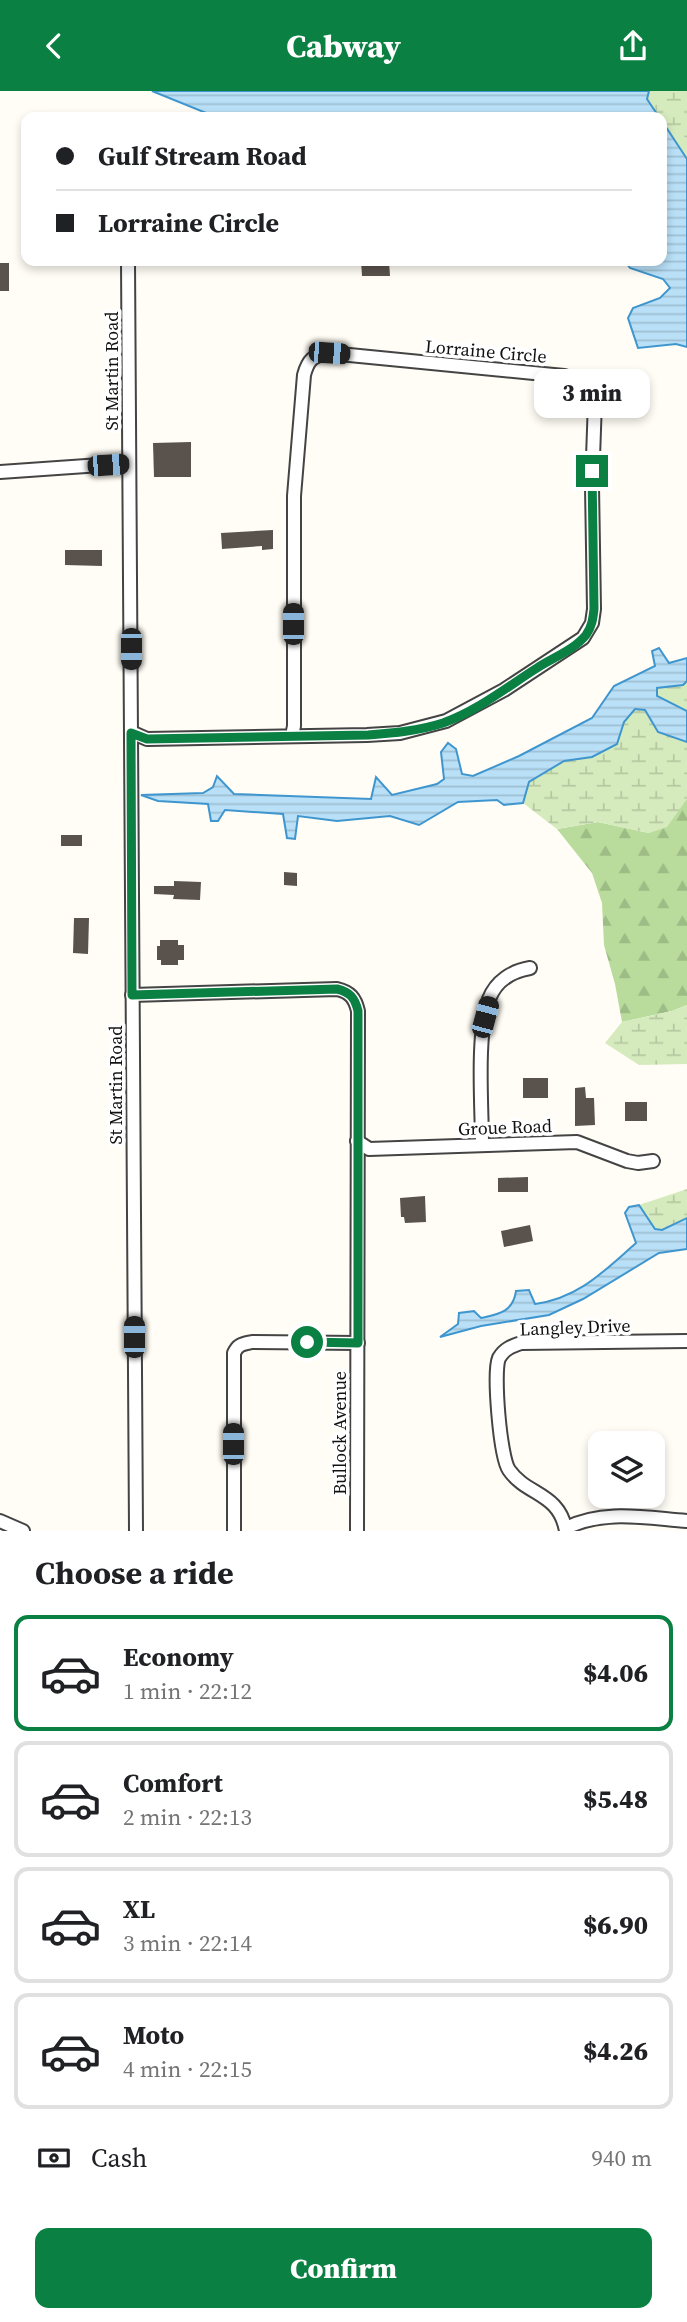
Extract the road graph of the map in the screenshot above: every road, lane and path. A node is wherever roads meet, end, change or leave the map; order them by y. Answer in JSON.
{"nodes":[{"id":1,"x":128,"y":266,"type":"edge"},
{"id":2,"x":129,"y":463,"type":"junction"},
{"id":3,"x":0,"y":472,"type":"edge"},
{"id":4,"x":131,"y":733,"type":"junction"},
{"id":5,"x":292,"y":736,"type":"junction"},
{"id":6,"x":530,"y":968,"type":"dead end"},
{"id":7,"x":132,"y":995,"type":"junction"},
{"id":8,"x":357,"y":1141,"type":"junction"},
{"id":9,"x":482,"y":1145,"type":"junction"},
{"id":10,"x":653,"y":1161,"type":"dead end"},
{"id":11,"x":687,"y":1341,"type":"edge"},
{"id":12,"x":358,"y":1343,"type":"junction"},
{"id":13,"x":0,"y":1521,"type":"edge"},
{"id":14,"x":687,"y":1521,"type":"edge"},
{"id":15,"x":566,"y":1530,"type":"edge"},
{"id":16,"x":23,"y":1531,"type":"edge"},
{"id":17,"x":136,"y":1531,"type":"edge"},
{"id":18,"x":234,"y":1531,"type":"edge"},
{"id":19,"x":356,"y":1531,"type":"edge"}],
"edges":[{"from":1,"to":2,"type":"street","name":"St Martin Road"},
{"from":2,"to":3,"type":"street"},
{"from":2,"to":4,"type":"street","name":"St Martin Road"},
{"from":4,"to":5,"type":"street","name":"Lorraine Circle"},
{"from":4,"to":7,"type":"street","name":"St Martin Road"},
{"from":5,"to":5,"type":"street","name":"Lorraine Circle"},
{"from":6,"to":9,"type":"street"},
{"from":7,"to":8,"type":"street","name":"Bullock Avenue"},
{"from":7,"to":17,"type":"street","name":"St Martin Road"},
{"from":8,"to":9,"type":"street","name":"Groue Road"},
{"from":8,"to":12,"type":"street","name":"Bullock Avenue"},
{"from":9,"to":10,"type":"street","name":"Groue Road"},
{"from":11,"to":15,"type":"street","name":"Langley Drive"},
{"from":12,"to":18,"type":"street"},
{"from":12,"to":19,"type":"street","name":"Bullock Avenue"},
{"from":13,"to":16,"type":"street"},
{"from":14,"to":15,"type":"street"}]}
